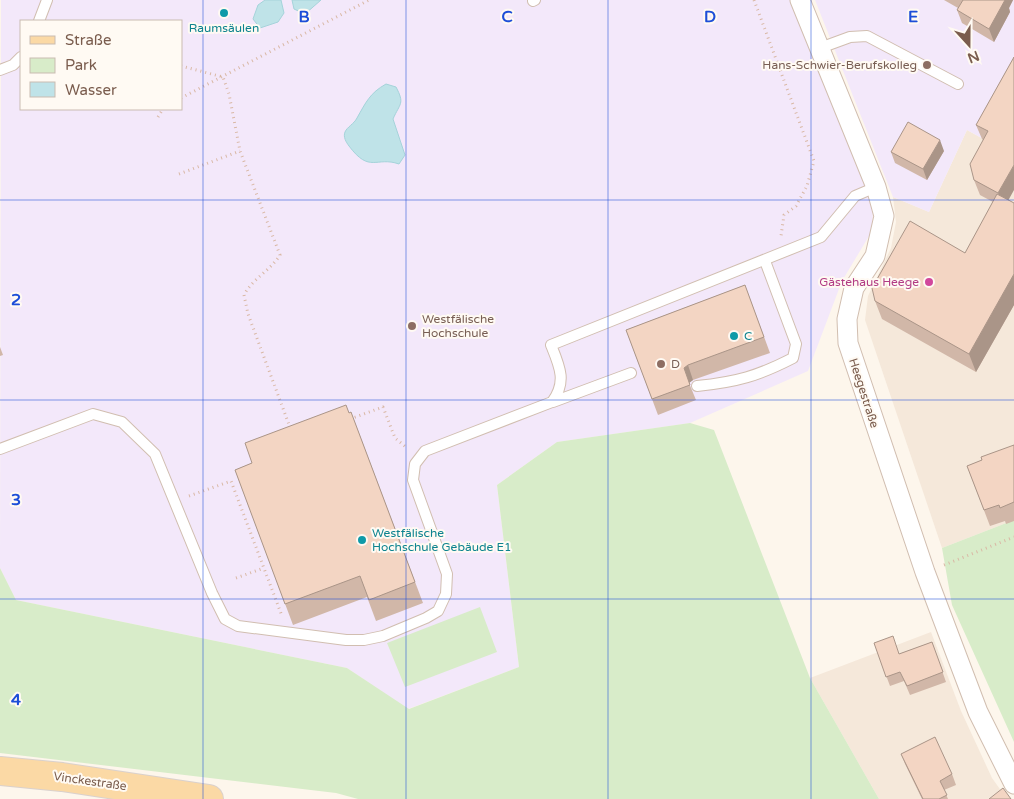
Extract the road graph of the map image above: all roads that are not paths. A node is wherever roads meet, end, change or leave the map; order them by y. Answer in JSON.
{"nodes":[{"id":1,"x":47,"y":0,"type":"edge"},
{"id":2,"x":800,"y":0,"type":"edge"},
{"id":3,"x":39,"y":20,"type":"edge"},
{"id":4,"x":820,"y":48,"type":"junction"},
{"id":5,"x":20,"y":58,"type":"edge"},
{"id":6,"x":0,"y":70,"type":"edge"},
{"id":7,"x":958,"y":84,"type":"dead end"},
{"id":8,"x":876,"y":187,"type":"junction"},
{"id":9,"x":765,"y":261,"type":"junction"},
{"id":10,"x":631,"y":372,"type":"dead end"},
{"id":11,"x":697,"y":386,"type":"dead end"},
{"id":12,"x":552,"y":402,"type":"junction"},
{"id":13,"x":0,"y":448,"type":"edge"},
{"id":14,"x":0,"y":771,"type":"edge"},
{"id":15,"x":1014,"y":784,"type":"edge"},
{"id":16,"x":209,"y":799,"type":"edge"}],
"edges":[{"from":1,"to":3,"type":"lane"},
{"from":2,"to":4,"type":"street","name":"Heegestraße"},
{"from":4,"to":7,"type":"lane"},
{"from":4,"to":8,"type":"street","name":"Heegestraße"},
{"from":5,"to":6,"type":"lane"},
{"from":8,"to":9,"type":"lane"},
{"from":8,"to":15,"type":"street","name":"Heegestraße"},
{"from":9,"to":11,"type":"lane"},
{"from":9,"to":12,"type":"lane"},
{"from":10,"to":12,"type":"lane"},
{"from":12,"to":13,"type":"lane"},
{"from":14,"to":16,"type":"main road","name":"Vinckestraße"}]}
